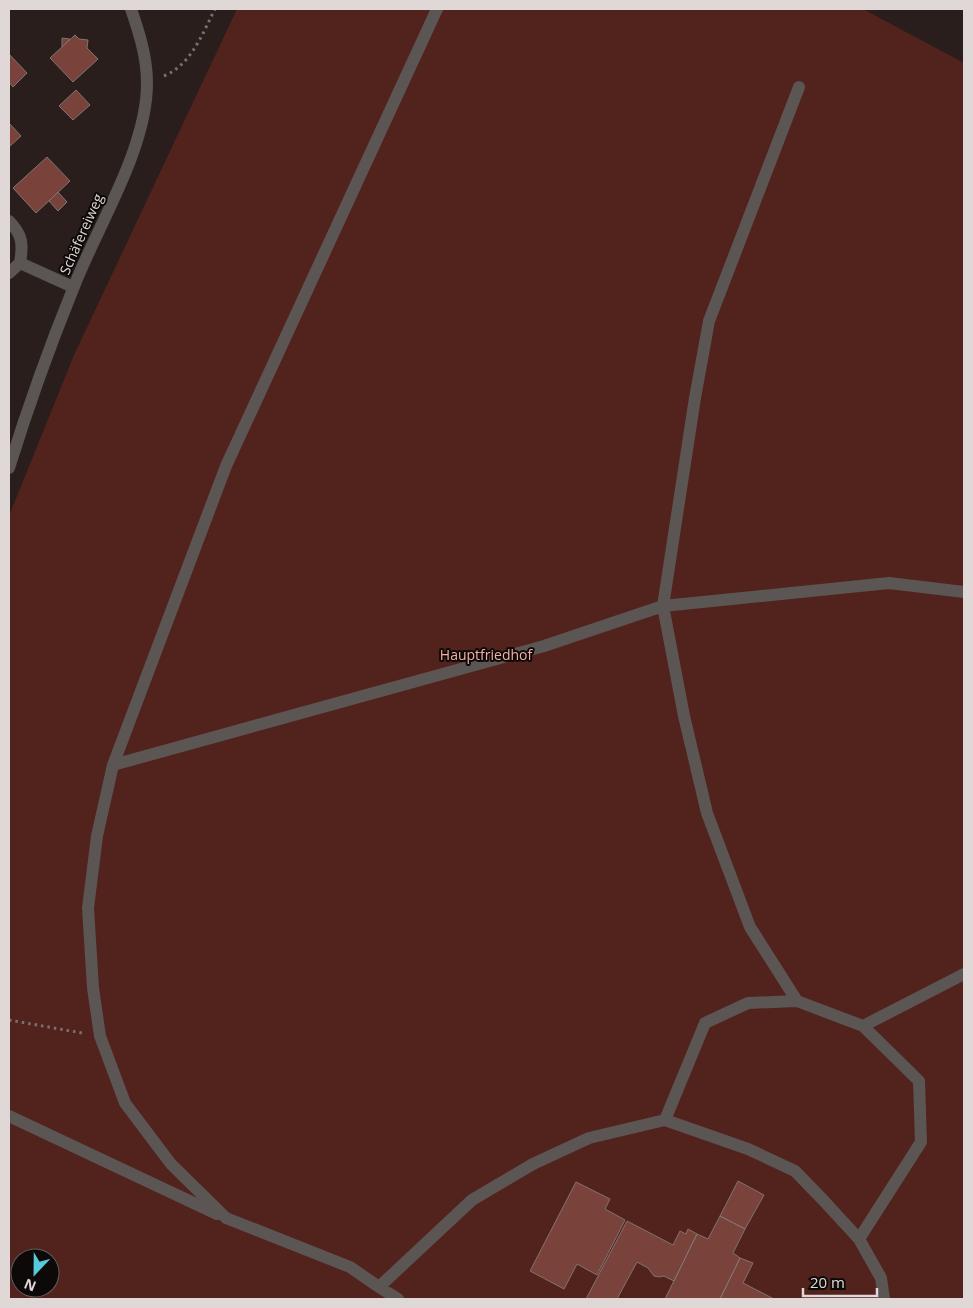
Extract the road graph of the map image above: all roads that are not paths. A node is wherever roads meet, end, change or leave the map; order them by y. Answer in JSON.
{"nodes":[{"id":1,"x":131,"y":9,"type":"edge"},
{"id":2,"x":437,"y":9,"type":"edge"},
{"id":3,"x":799,"y":87,"type":"dead end"},
{"id":4,"x":9,"y":221,"type":"edge"},
{"id":5,"x":20,"y":264,"type":"junction"},
{"id":6,"x":9,"y":272,"type":"edge"},
{"id":7,"x":73,"y":287,"type":"junction"},
{"id":8,"x":9,"y":468,"type":"edge"},
{"id":9,"x":964,"y":592,"type":"edge"},
{"id":10,"x":663,"y":606,"type":"junction"},
{"id":11,"x":112,"y":765,"type":"junction"},
{"id":12,"x":964,"y":974,"type":"edge"},
{"id":13,"x":797,"y":1001,"type":"junction"},
{"id":14,"x":863,"y":1026,"type":"junction"},
{"id":15,"x":9,"y":1116,"type":"edge"},
{"id":16,"x":665,"y":1120,"type":"junction"},
{"id":17,"x":226,"y":1218,"type":"junction"},
{"id":18,"x":859,"y":1239,"type":"junction"},
{"id":19,"x":379,"y":1287,"type":"junction"},
{"id":20,"x":398,"y":1299,"type":"edge"},
{"id":21,"x":884,"y":1299,"type":"edge"}],
"edges":[{"from":1,"to":7,"type":"street","name":"Schäfereiweg"},
{"from":2,"to":11,"type":"street"},
{"from":3,"to":10,"type":"street"},
{"from":4,"to":5,"type":"street"},
{"from":5,"to":6,"type":"street"},
{"from":5,"to":7,"type":"street"},
{"from":7,"to":8,"type":"street","name":"Schäfereiweg"},
{"from":9,"to":10,"type":"street"},
{"from":10,"to":11,"type":"street"},
{"from":10,"to":13,"type":"street"},
{"from":11,"to":17,"type":"street"},
{"from":12,"to":14,"type":"street"},
{"from":13,"to":14,"type":"street"},
{"from":13,"to":16,"type":"street"},
{"from":14,"to":18,"type":"street"},
{"from":15,"to":17,"type":"street"},
{"from":16,"to":18,"type":"street"},
{"from":16,"to":19,"type":"street"},
{"from":17,"to":19,"type":"street"},
{"from":18,"to":21,"type":"street"},
{"from":19,"to":20,"type":"street"}]}
